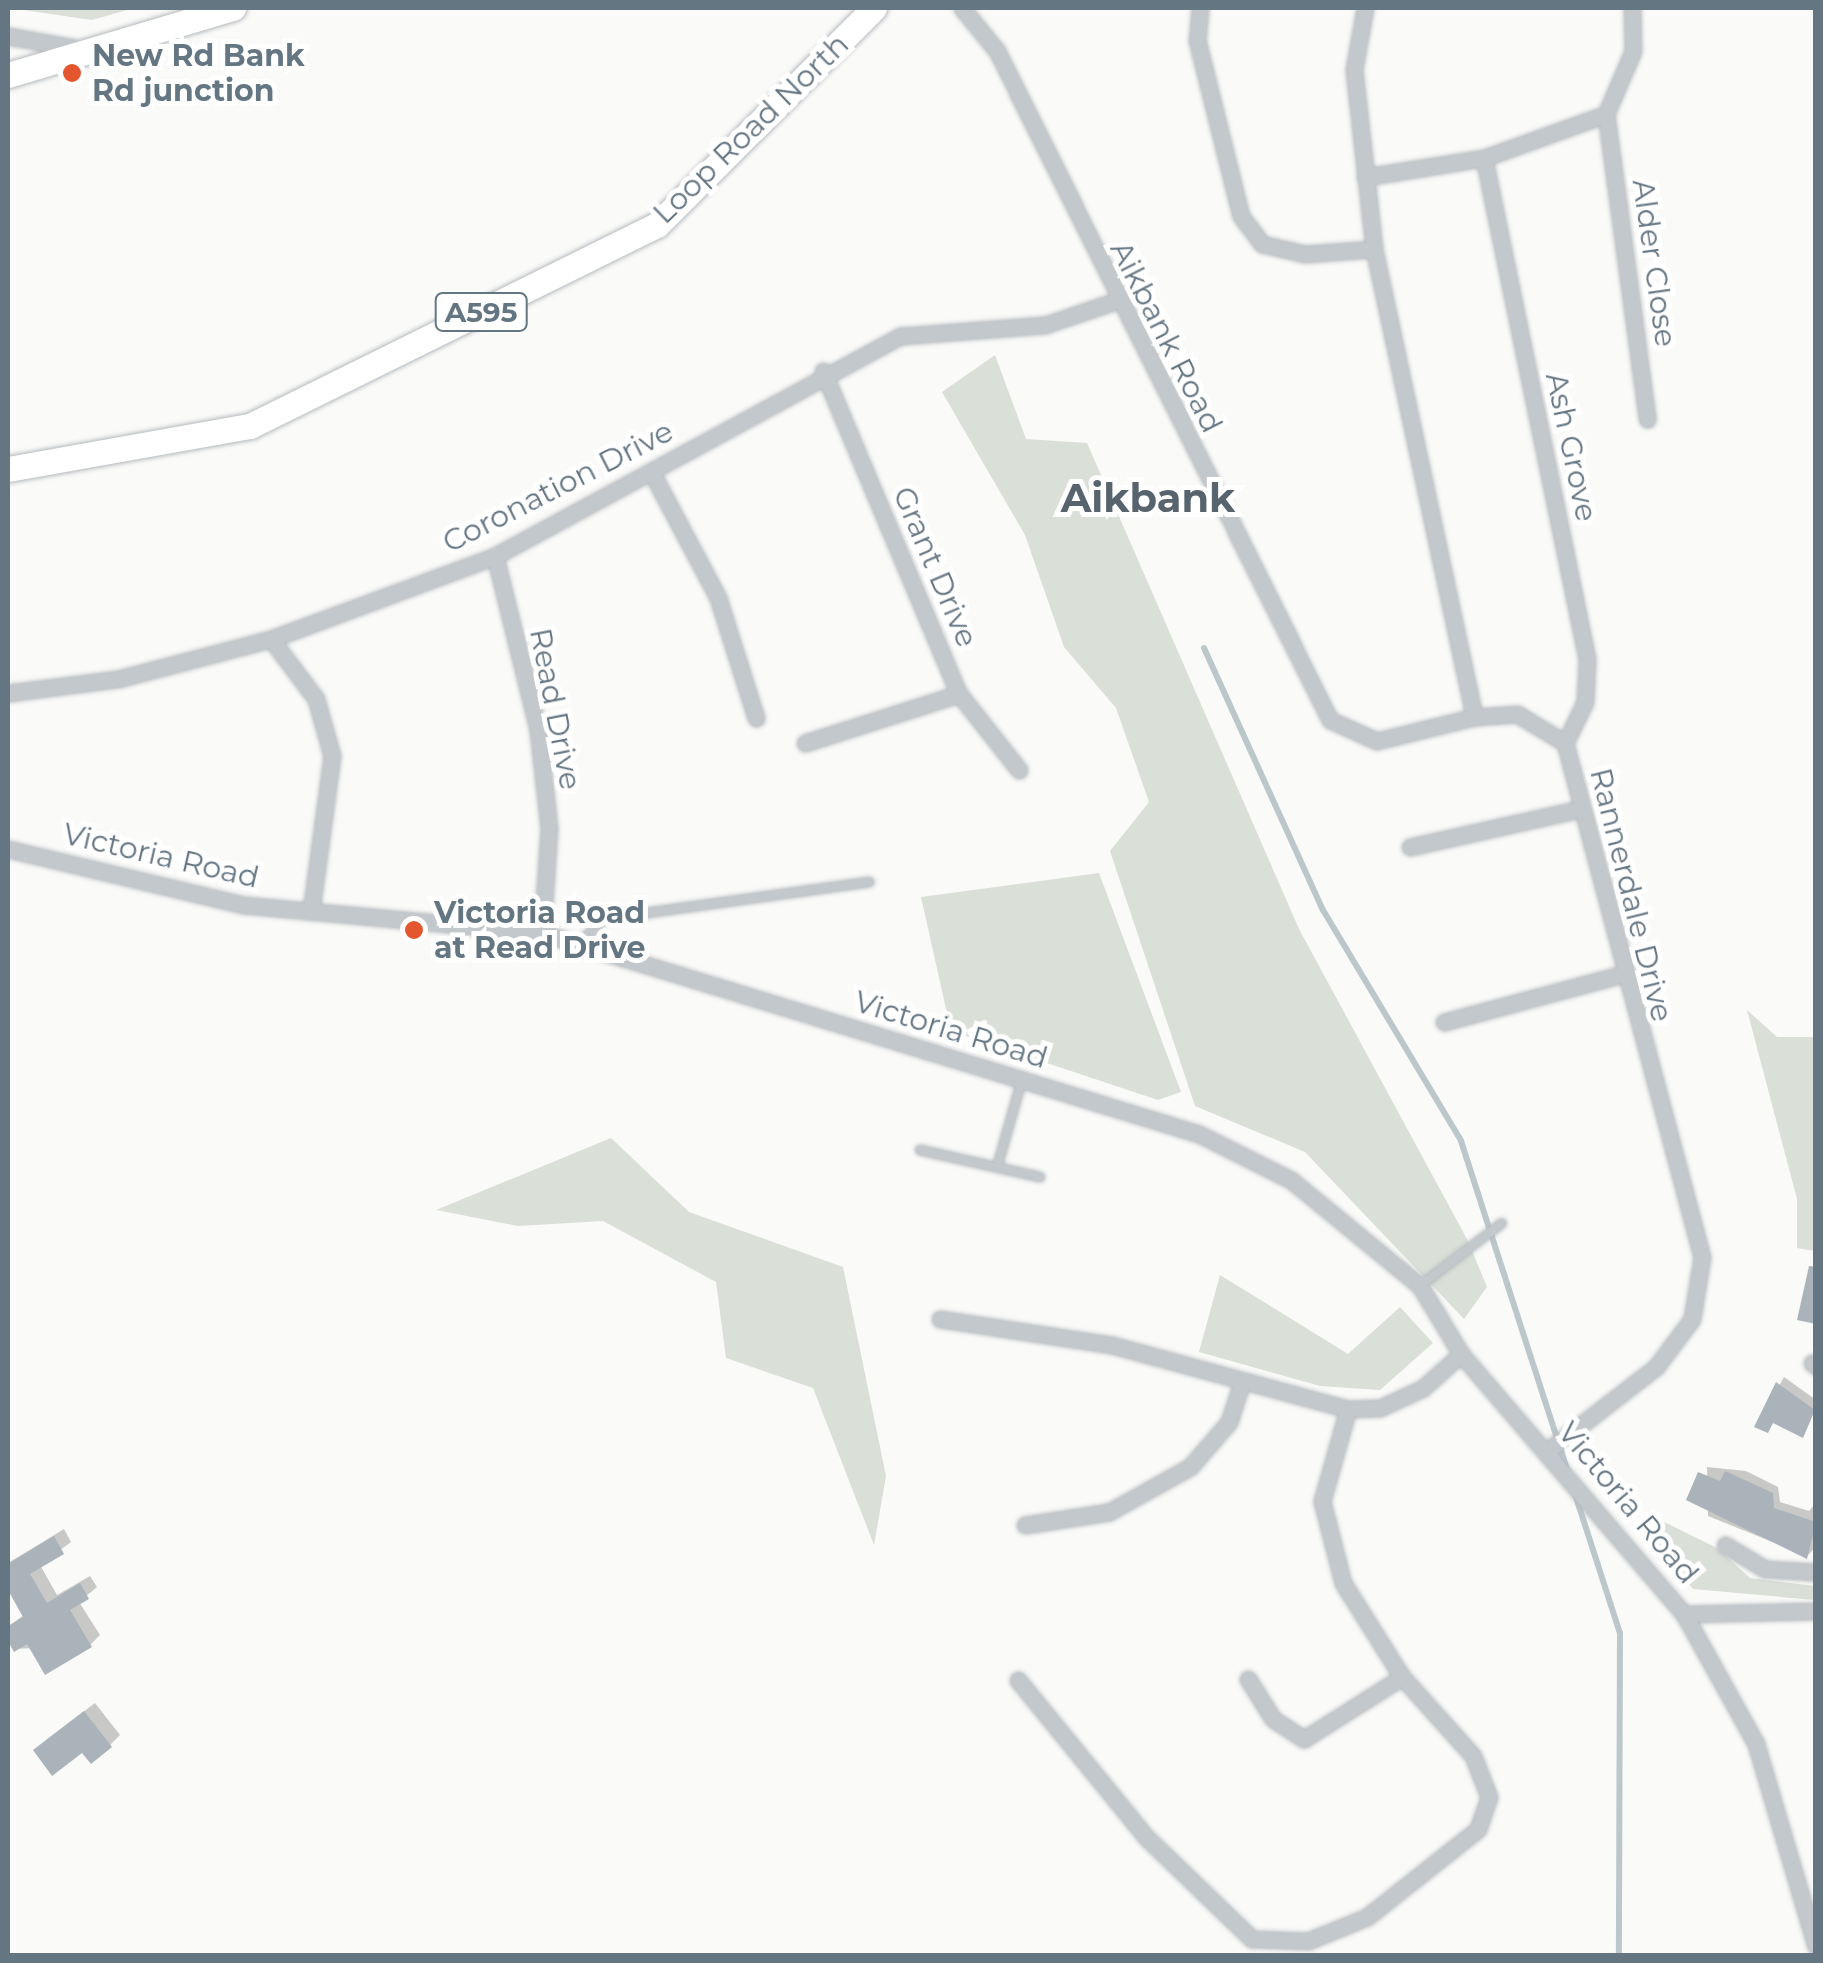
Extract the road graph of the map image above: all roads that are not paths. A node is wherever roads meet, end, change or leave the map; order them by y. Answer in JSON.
{"nodes":[{"id":1,"x":233,"y":8,"type":"edge"},
{"id":2,"x":874,"y":8,"type":"edge"},
{"id":3,"x":962,"y":8,"type":"edge"},
{"id":4,"x":1200,"y":8,"type":"edge"},
{"id":5,"x":1365,"y":8,"type":"edge"},
{"id":6,"x":1632,"y":8,"type":"edge"},
{"id":7,"x":8,"y":36,"type":"edge"},
{"id":8,"x":89,"y":50,"type":"junction"},
{"id":9,"x":8,"y":75,"type":"edge"},
{"id":10,"x":1606,"y":114,"type":"junction"},
{"id":11,"x":1484,"y":158,"type":"junction"},
{"id":12,"x":1366,"y":176,"type":"junction"},
{"id":13,"x":1374,"y":248,"type":"junction"},
{"id":14,"x":1116,"y":301,"type":"junction"},
{"id":15,"x":823,"y":371,"type":"junction"},
{"id":16,"x":1647,"y":419,"type":"dead end"},
{"id":17,"x":8,"y":469,"type":"edge"},
{"id":18,"x":653,"y":475,"type":"junction"},
{"id":19,"x":495,"y":556,"type":"junction"},
{"id":20,"x":272,"y":638,"type":"junction"},
{"id":21,"x":8,"y":694,"type":"edge"},
{"id":22,"x":959,"y":694,"type":"junction"},
{"id":23,"x":756,"y":718,"type":"dead end"},
{"id":24,"x":1474,"y":718,"type":"junction"},
{"id":25,"x":805,"y":743,"type":"dead end"},
{"id":26,"x":1564,"y":744,"type":"junction"},
{"id":27,"x":1019,"y":770,"type":"dead end"},
{"id":28,"x":1580,"y":809,"type":"junction"},
{"id":29,"x":1410,"y":847,"type":"dead end"},
{"id":30,"x":8,"y":849,"type":"edge"},
{"id":31,"x":869,"y":882,"type":"dead end"},
{"id":32,"x":311,"y":912,"type":"junction"},
{"id":33,"x":542,"y":933,"type":"junction"},
{"id":34,"x":580,"y":943,"type":"junction"},
{"id":35,"x":1620,"y":974,"type":"junction"},
{"id":36,"x":1444,"y":1022,"type":"dead end"},
{"id":37,"x":1022,"y":1080,"type":"junction"},
{"id":38,"x":920,"y":1150,"type":"dead end"},
{"id":39,"x":998,"y":1164,"type":"junction"},
{"id":40,"x":1040,"y":1177,"type":"dead end"},
{"id":41,"x":1502,"y":1223,"type":"dead end"},
{"id":42,"x":1420,"y":1286,"type":"junction"},
{"id":43,"x":940,"y":1319,"type":"dead end"},
{"id":44,"x":1461,"y":1354,"type":"junction"},
{"id":45,"x":1242,"y":1382,"type":"junction"},
{"id":46,"x":1348,"y":1409,"type":"junction"},
{"id":47,"x":1550,"y":1449,"type":"junction"},
{"id":48,"x":1025,"y":1525,"type":"dead end"},
{"id":49,"x":1726,"y":1545,"type":"dead end"},
{"id":50,"x":1816,"y":1572,"type":"edge"},
{"id":51,"x":1816,"y":1611,"type":"edge"},
{"id":52,"x":1684,"y":1614,"type":"junction"},
{"id":53,"x":1402,"y":1677,"type":"junction"},
{"id":54,"x":1248,"y":1679,"type":"dead end"},
{"id":55,"x":1018,"y":1680,"type":"dead end"},
{"id":56,"x":1252,"y":1939,"type":"junction"},
{"id":57,"x":1816,"y":1946,"type":"edge"},
{"id":58,"x":1246,"y":1956,"type":"edge"}],
"edges":[{"from":1,"to":8,"type":"main road"},
{"from":2,"to":17,"type":"main road","name":"Loop Road North","number":"A595"},
{"from":3,"to":14,"type":"street","name":"Aikbank Road"},
{"from":4,"to":13,"type":"street"},
{"from":5,"to":12,"type":"street"},
{"from":6,"to":10,"type":"street"},
{"from":7,"to":8,"type":"street"},
{"from":8,"to":9,"type":"main road"},
{"from":10,"to":11,"type":"street"},
{"from":10,"to":16,"type":"street","name":"Alder Close"},
{"from":11,"to":12,"type":"street"},
{"from":11,"to":26,"type":"street","name":"Ash Grove"},
{"from":12,"to":13,"type":"street"},
{"from":13,"to":24,"type":"street"},
{"from":14,"to":15,"type":"street","name":"Coronation Drive"},
{"from":14,"to":24,"type":"street","name":"Aikbank Road"},
{"from":15,"to":18,"type":"street","name":"Coronation Drive"},
{"from":15,"to":22,"type":"street","name":"Grant Drive"},
{"from":18,"to":19,"type":"street","name":"Coronation Drive"},
{"from":18,"to":23,"type":"street"},
{"from":19,"to":20,"type":"street","name":"Coronation Drive"},
{"from":19,"to":33,"type":"street","name":"Read Drive"},
{"from":20,"to":21,"type":"street","name":"Coronation Drive"},
{"from":20,"to":32,"type":"street"},
{"from":22,"to":25,"type":"street"},
{"from":22,"to":27,"type":"street","name":"Grant Drive"},
{"from":24,"to":26,"type":"street","name":"Rannerdale Drive"},
{"from":26,"to":28,"type":"street","name":"Rannerdale Drive"},
{"from":28,"to":29,"type":"street"},
{"from":28,"to":35,"type":"street","name":"Rannerdale Drive"},
{"from":30,"to":32,"type":"street","name":"Victoria Road"},
{"from":31,"to":34,"type":"lane"},
{"from":32,"to":33,"type":"street","name":"Victoria Road"},
{"from":33,"to":34,"type":"street","name":"Victoria Road"},
{"from":34,"to":37,"type":"street","name":"Victoria Road"},
{"from":35,"to":36,"type":"street"},
{"from":35,"to":47,"type":"street","name":"Rannerdale Drive"},
{"from":37,"to":39,"type":"lane"},
{"from":37,"to":42,"type":"street","name":"Victoria Road"},
{"from":38,"to":39,"type":"lane"},
{"from":39,"to":40,"type":"lane"},
{"from":41,"to":42,"type":"lane"},
{"from":42,"to":44,"type":"street","name":"Victoria Road"},
{"from":43,"to":45,"type":"street"},
{"from":44,"to":46,"type":"street"},
{"from":44,"to":47,"type":"street","name":"Victoria Road"},
{"from":45,"to":46,"type":"street"},
{"from":45,"to":48,"type":"street"},
{"from":46,"to":53,"type":"street"},
{"from":47,"to":52,"type":"street","name":"Victoria Road"},
{"from":49,"to":50,"type":"street"},
{"from":51,"to":52,"type":"street"},
{"from":52,"to":57,"type":"street","name":"Victoria Road"},
{"from":53,"to":54,"type":"street"},
{"from":53,"to":56,"type":"street"},
{"from":55,"to":56,"type":"street"},
{"from":56,"to":58,"type":"street"}]}
